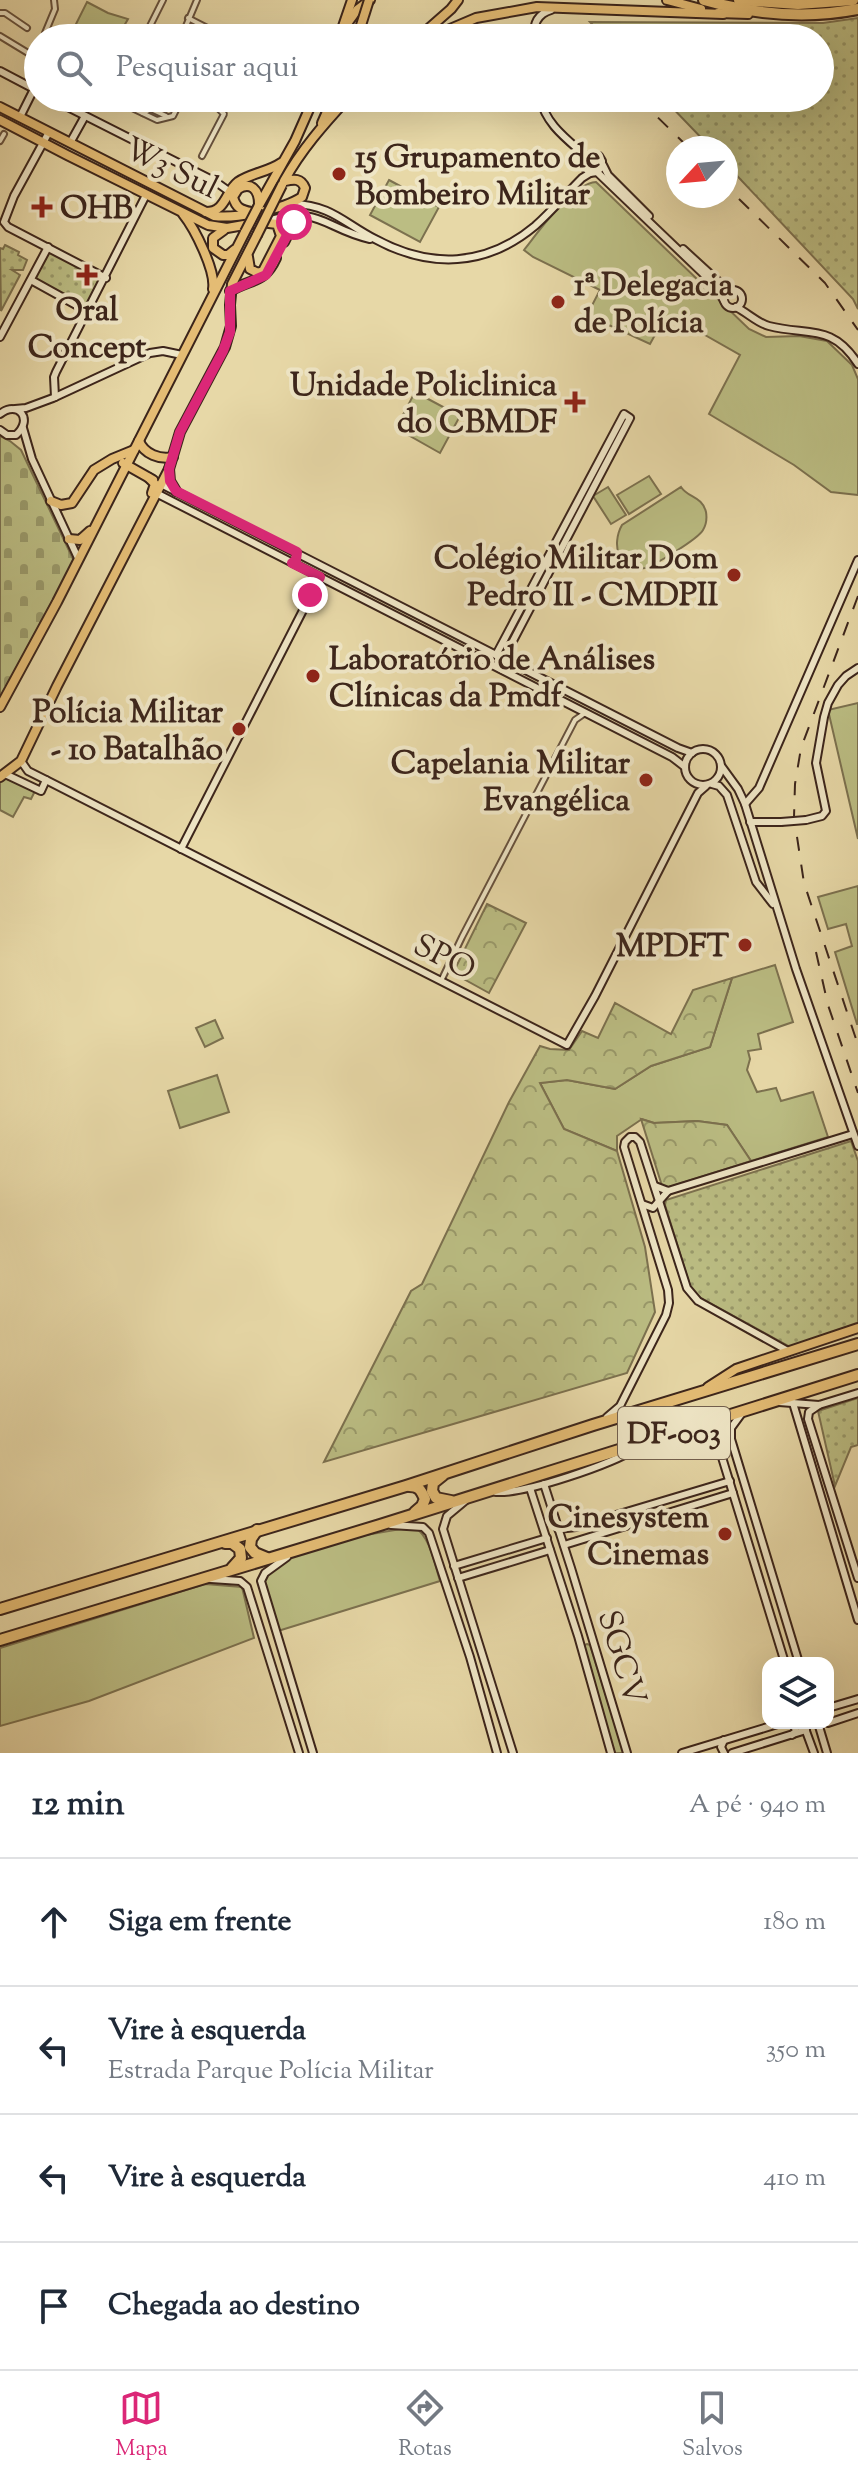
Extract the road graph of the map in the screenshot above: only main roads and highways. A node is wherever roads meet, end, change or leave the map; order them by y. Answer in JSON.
{"nodes":[{"id":1,"x":352,"y":0,"type":"edge"},
{"id":2,"x":369,"y":0,"type":"edge"},
{"id":3,"x":458,"y":0,"type":"edge"},
{"id":4,"x":667,"y":0,"type":"edge"},
{"id":5,"x":704,"y":0,"type":"edge"},
{"id":6,"x":739,"y":0,"type":"edge"},
{"id":7,"x":853,"y":0,"type":"edge"},
{"id":8,"x":761,"y":2,"type":"edge"},
{"id":9,"x":858,"y":9,"type":"edge"},
{"id":10,"x":777,"y":13,"type":"junction"},
{"id":11,"x":723,"y":14,"type":"junction"},
{"id":12,"x":344,"y":24,"type":"edge"},
{"id":13,"x":347,"y":24,"type":"edge"},
{"id":14,"x":361,"y":24,"type":"edge"},
{"id":15,"x":435,"y":24,"type":"edge"},
{"id":16,"x":459,"y":24,"type":"edge"},
{"id":17,"x":0,"y":107,"type":"edge"},
{"id":18,"x":308,"y":112,"type":"edge"},
{"id":19,"x":327,"y":112,"type":"edge"},
{"id":20,"x":335,"y":112,"type":"edge"},
{"id":21,"x":0,"y":120,"type":"edge"},
{"id":22,"x":318,"y":131,"type":"junction"},
{"id":23,"x":71,"y":143,"type":"junction"},
{"id":24,"x":67,"y":155,"type":"junction"},
{"id":25,"x":285,"y":161,"type":"junction"},
{"id":26,"x":138,"y":178,"type":"junction"},
{"id":27,"x":284,"y":183,"type":"junction"},
{"id":28,"x":131,"y":188,"type":"junction"},
{"id":29,"x":256,"y":208,"type":"junction"},
{"id":30,"x":180,"y":211,"type":"junction"},
{"id":31,"x":203,"y":212,"type":"junction"},
{"id":32,"x":303,"y":215,"type":"road end"},
{"id":33,"x":227,"y":228,"type":"junction"},
{"id":34,"x":254,"y":239,"type":"junction"},
{"id":35,"x":239,"y":243,"type":"junction"},
{"id":36,"x":230,"y":291,"type":"junction"},
{"id":37,"x":210,"y":301,"type":"junction"},
{"id":38,"x":139,"y":441,"type":"junction"},
{"id":39,"x":135,"y":450,"type":"junction"},
{"id":40,"x":173,"y":457,"type":"junction"},
{"id":41,"x":112,"y":459,"type":"junction"},
{"id":42,"x":127,"y":465,"type":"junction"},
{"id":43,"x":169,"y":469,"type":"junction"},
{"id":44,"x":149,"y":478,"type":"junction"},
{"id":45,"x":161,"y":484,"type":"junction"},
{"id":46,"x":176,"y":491,"type":"road end"},
{"id":47,"x":51,"y":501,"type":"road end"},
{"id":48,"x":94,"y":528,"type":"junction"},
{"id":49,"x":69,"y":539,"type":"road end"},
{"id":50,"x":122,"y":559,"type":"junction"},
{"id":51,"x":0,"y":707,"type":"edge"},
{"id":52,"x":6,"y":776,"type":"edge"},
{"id":53,"x":858,"y":1328,"type":"edge"},
{"id":54,"x":858,"y":1344,"type":"edge"},
{"id":55,"x":858,"y":1375,"type":"edge"},
{"id":56,"x":700,"y":1392,"type":"junction"},
{"id":57,"x":632,"y":1413,"type":"junction"},
{"id":58,"x":642,"y":1443,"type":"junction"},
{"id":59,"x":444,"y":1473,"type":"junction"},
{"id":60,"x":406,"y":1486,"type":"junction"},
{"id":61,"x":455,"y":1501,"type":"junction"},
{"id":62,"x":413,"y":1514,"type":"junction"},
{"id":63,"x":257,"y":1530,"type":"junction"},
{"id":64,"x":218,"y":1543,"type":"junction"},
{"id":65,"x":267,"y":1558,"type":"junction"},
{"id":66,"x":231,"y":1570,"type":"junction"},
{"id":67,"x":0,"y":1609,"type":"edge"},
{"id":68,"x":0,"y":1640,"type":"edge"}],
"edges":[{"from":1,"to":12,"type":"main road"},
{"from":2,"to":13,"type":"main road"},
{"from":2,"to":14,"type":"main road","bridge":true},
{"from":3,"to":15,"type":"main road"},
{"from":4,"to":11,"type":"main road"},
{"from":5,"to":10,"type":"highway"},
{"from":6,"to":8,"type":"highway"},
{"from":7,"to":8,"type":"highway"},
{"from":9,"to":10,"type":"highway"},
{"from":10,"to":11,"type":"main road"},
{"from":11,"to":16,"type":"main road"},
{"from":17,"to":23,"type":"main road","name":"W3 Sul"},
{"from":18,"to":25,"type":"main road"},
{"from":19,"to":22,"type":"main road"},
{"from":20,"to":22,"type":"main road"},
{"from":21,"to":24,"type":"main road","name":"W3 Sul"},
{"from":22,"to":27,"type":"main road"},
{"from":23,"to":24,"type":"main road"},
{"from":23,"to":26,"type":"main road","name":"W3 Sul"},
{"from":24,"to":28,"type":"main road","name":"W3 Sul"},
{"from":25,"to":29,"type":"main road"},
{"from":25,"to":31,"type":"main road"},
{"from":26,"to":28,"type":"main road"},
{"from":26,"to":31,"type":"main road","name":"W3 Sul"},
{"from":27,"to":29,"type":"main road","name":"W3 Sul"},
{"from":27,"to":34,"type":"main road","bridge":true},
{"from":28,"to":30,"type":"main road","name":"W3 Sul"},
{"from":29,"to":31,"type":"main road","name":"W3 Sul"},
{"from":29,"to":35,"type":"main road","bridge":true},
{"from":30,"to":33,"type":"main road","name":"W3 Sul"},
{"from":30,"to":37,"type":"main road"},
{"from":32,"to":36,"type":"main road"},
{"from":33,"to":34,"type":"main road","name":"W3 Sul"},
{"from":33,"to":35,"type":"main road"},
{"from":34,"to":36,"type":"main road"},
{"from":35,"to":37,"type":"main road"},
{"from":36,"to":40,"type":"main road"},
{"from":37,"to":38,"type":"main road"},
{"from":38,"to":39,"type":"main road"},
{"from":38,"to":40,"type":"main road"},
{"from":39,"to":41,"type":"main road"},
{"from":39,"to":42,"type":"main road"},
{"from":40,"to":43,"type":"main road"},
{"from":41,"to":42,"type":"main road"},
{"from":41,"to":47,"type":"main road"},
{"from":42,"to":44,"type":"main road"},
{"from":42,"to":48,"type":"main road"},
{"from":43,"to":45,"type":"main road"},
{"from":43,"to":46,"type":"main road"},
{"from":44,"to":45,"type":"main road"},
{"from":44,"to":50,"type":"main road"},
{"from":45,"to":50,"type":"main road"},
{"from":48,"to":49,"type":"main road"},
{"from":48,"to":51,"type":"main road"},
{"from":50,"to":52,"type":"main road"},
{"from":53,"to":56,"type":"main road"},
{"from":54,"to":56,"type":"highway","number":"DF-003"},
{"from":55,"to":58,"type":"highway","number":"DF-003"},
{"from":56,"to":57,"type":"highway","number":"DF-003"},
{"from":57,"to":58,"type":"highway"},
{"from":57,"to":59,"type":"highway","number":"DF-003"},
{"from":58,"to":61,"type":"highway","number":"DF-003"},
{"from":59,"to":60,"type":"highway","number":"DF-003"},
{"from":59,"to":61,"type":"highway"},
{"from":60,"to":62,"type":"highway"},
{"from":60,"to":63,"type":"highway","number":"DF-003"},
{"from":61,"to":62,"type":"highway","number":"DF-003"},
{"from":62,"to":65,"type":"highway","number":"DF-003"},
{"from":63,"to":64,"type":"highway","number":"DF-003"},
{"from":63,"to":65,"type":"highway"},
{"from":64,"to":66,"type":"highway"},
{"from":64,"to":67,"type":"highway","number":"DF-003"},
{"from":65,"to":66,"type":"highway","number":"DF-003"},
{"from":66,"to":68,"type":"highway","number":"DF-003"}]}
